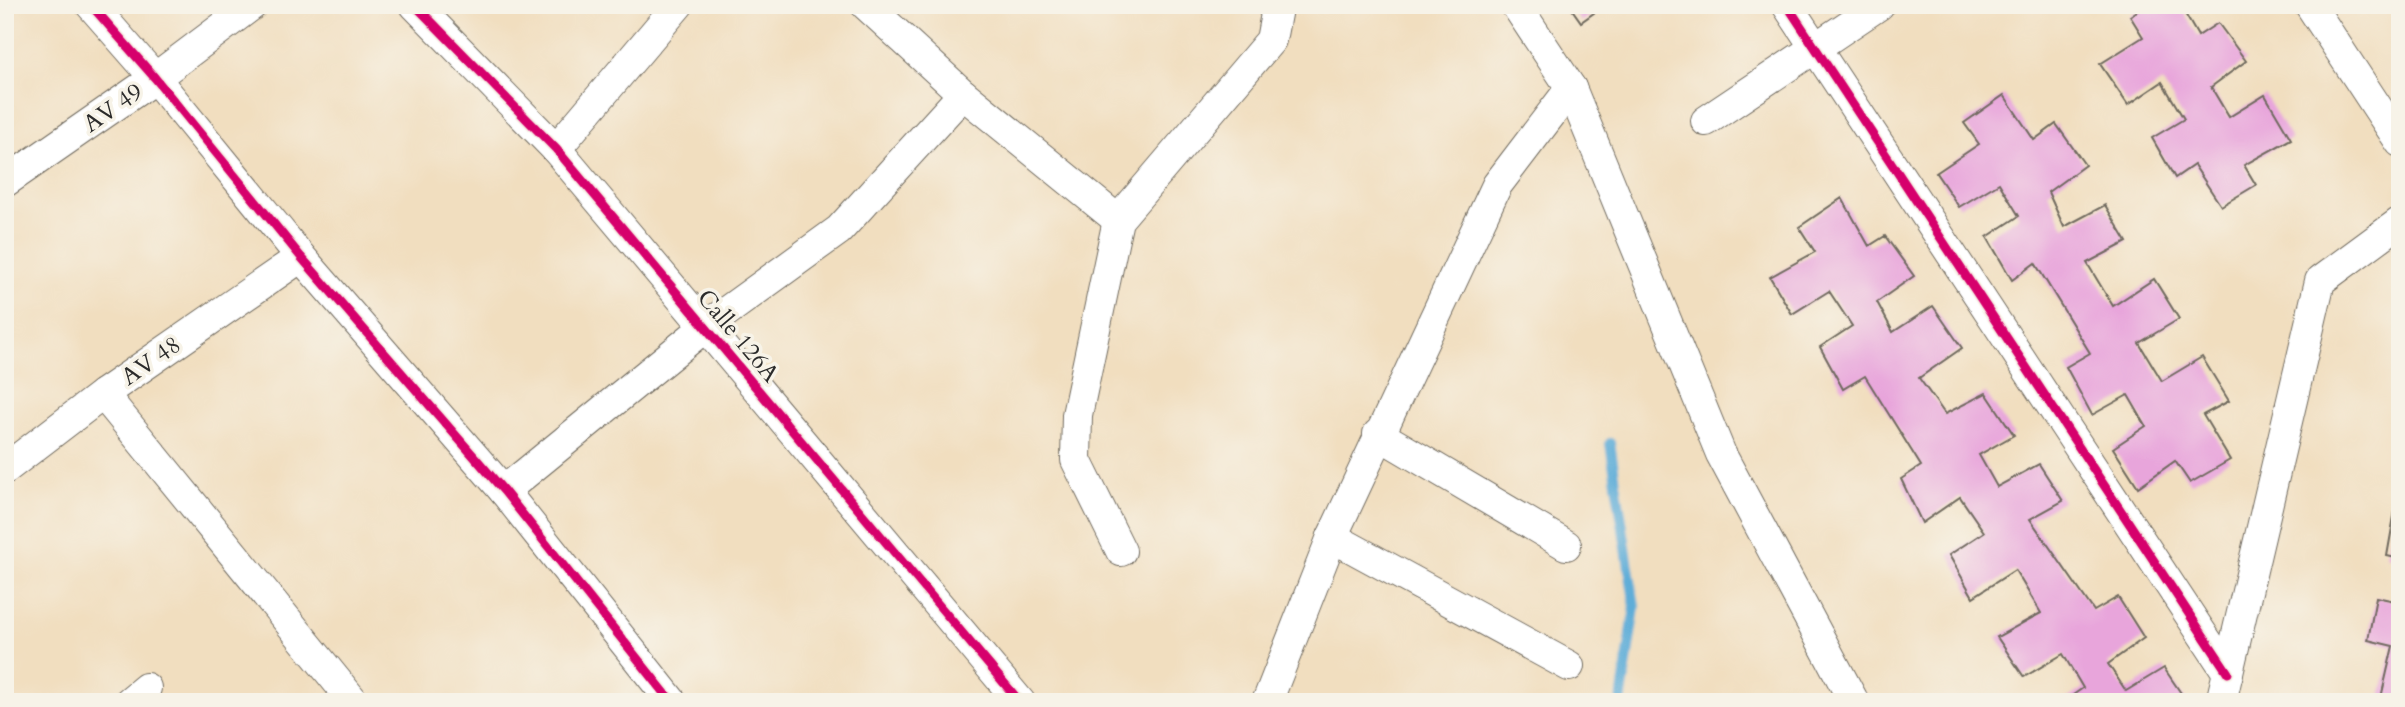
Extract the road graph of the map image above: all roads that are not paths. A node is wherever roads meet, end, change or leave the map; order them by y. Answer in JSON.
{"nodes":[{"id":1,"x":91,"y":5,"type":"edge"},
{"id":2,"x":252,"y":5,"type":"edge"},
{"id":3,"x":415,"y":5,"type":"edge"},
{"id":4,"x":678,"y":5,"type":"edge"},
{"id":5,"x":866,"y":5,"type":"edge"},
{"id":6,"x":1272,"y":5,"type":"edge"},
{"id":7,"x":1516,"y":5,"type":"edge"},
{"id":8,"x":1787,"y":5,"type":"edge"},
{"id":9,"x":1879,"y":5,"type":"edge"},
{"id":10,"x":2310,"y":5,"type":"edge"},
{"id":11,"x":1815,"y":49,"type":"junction"},
{"id":12,"x":155,"y":78,"type":"junction"},
{"id":13,"x":1571,"y":88,"type":"junction"},
{"id":14,"x":964,"y":94,"type":"junction"},
{"id":15,"x":1706,"y":121,"type":"dead end"},
{"id":16,"x":2400,"y":142,"type":"edge"},
{"id":17,"x":556,"y":149,"type":"junction"},
{"id":18,"x":5,"y":182,"type":"edge"},
{"id":19,"x":1118,"y":220,"type":"junction"},
{"id":20,"x":2400,"y":222,"type":"edge"},
{"id":21,"x":300,"y":257,"type":"junction"},
{"id":22,"x":705,"y":327,"type":"junction"},
{"id":23,"x":103,"y":394,"type":"junction"},
{"id":24,"x":1378,"y":434,"type":"junction"},
{"id":25,"x":5,"y":469,"type":"edge"},
{"id":26,"x":504,"y":491,"type":"junction"},
{"id":27,"x":1332,"y":537,"type":"junction"},
{"id":28,"x":1566,"y":545,"type":"dead end"},
{"id":29,"x":1121,"y":551,"type":"dead end"},
{"id":30,"x":1569,"y":666,"type":"dead end"},
{"id":31,"x":2228,"y":673,"type":"junction"},
{"id":32,"x":354,"y":702,"type":"edge"},
{"id":33,"x":672,"y":702,"type":"edge"},
{"id":34,"x":1020,"y":702,"type":"edge"},
{"id":35,"x":1267,"y":702,"type":"edge"},
{"id":36,"x":1854,"y":702,"type":"edge"},
{"id":37,"x":2221,"y":702,"type":"edge"}],
"edges":[{"from":1,"to":12,"type":"street"},
{"from":2,"to":12,"type":"street","name":"AV 49"},
{"from":3,"to":17,"type":"street","name":"Calle 126A"},
{"from":4,"to":17,"type":"street"},
{"from":5,"to":14,"type":"street"},
{"from":6,"to":19,"type":"street"},
{"from":7,"to":13,"type":"street"},
{"from":8,"to":11,"type":"street"},
{"from":9,"to":11,"type":"street"},
{"from":10,"to":16,"type":"street"},
{"from":11,"to":15,"type":"street"},
{"from":11,"to":31,"type":"street"},
{"from":12,"to":18,"type":"street","name":"AV 49"},
{"from":12,"to":21,"type":"street"},
{"from":13,"to":24,"type":"street"},
{"from":13,"to":36,"type":"street"},
{"from":14,"to":19,"type":"street"},
{"from":14,"to":22,"type":"street"},
{"from":17,"to":22,"type":"street","name":"Calle 126A"},
{"from":19,"to":29,"type":"street"},
{"from":20,"to":31,"type":"street"},
{"from":21,"to":23,"type":"street","name":"AV 48"},
{"from":21,"to":26,"type":"street"},
{"from":22,"to":26,"type":"street"},
{"from":22,"to":34,"type":"street","name":"Calle 126A"},
{"from":23,"to":25,"type":"street","name":"AV 48"},
{"from":23,"to":32,"type":"street"},
{"from":24,"to":27,"type":"street"},
{"from":24,"to":28,"type":"street"},
{"from":26,"to":33,"type":"street"},
{"from":27,"to":30,"type":"street"},
{"from":27,"to":35,"type":"street"},
{"from":31,"to":37,"type":"street"}]}
